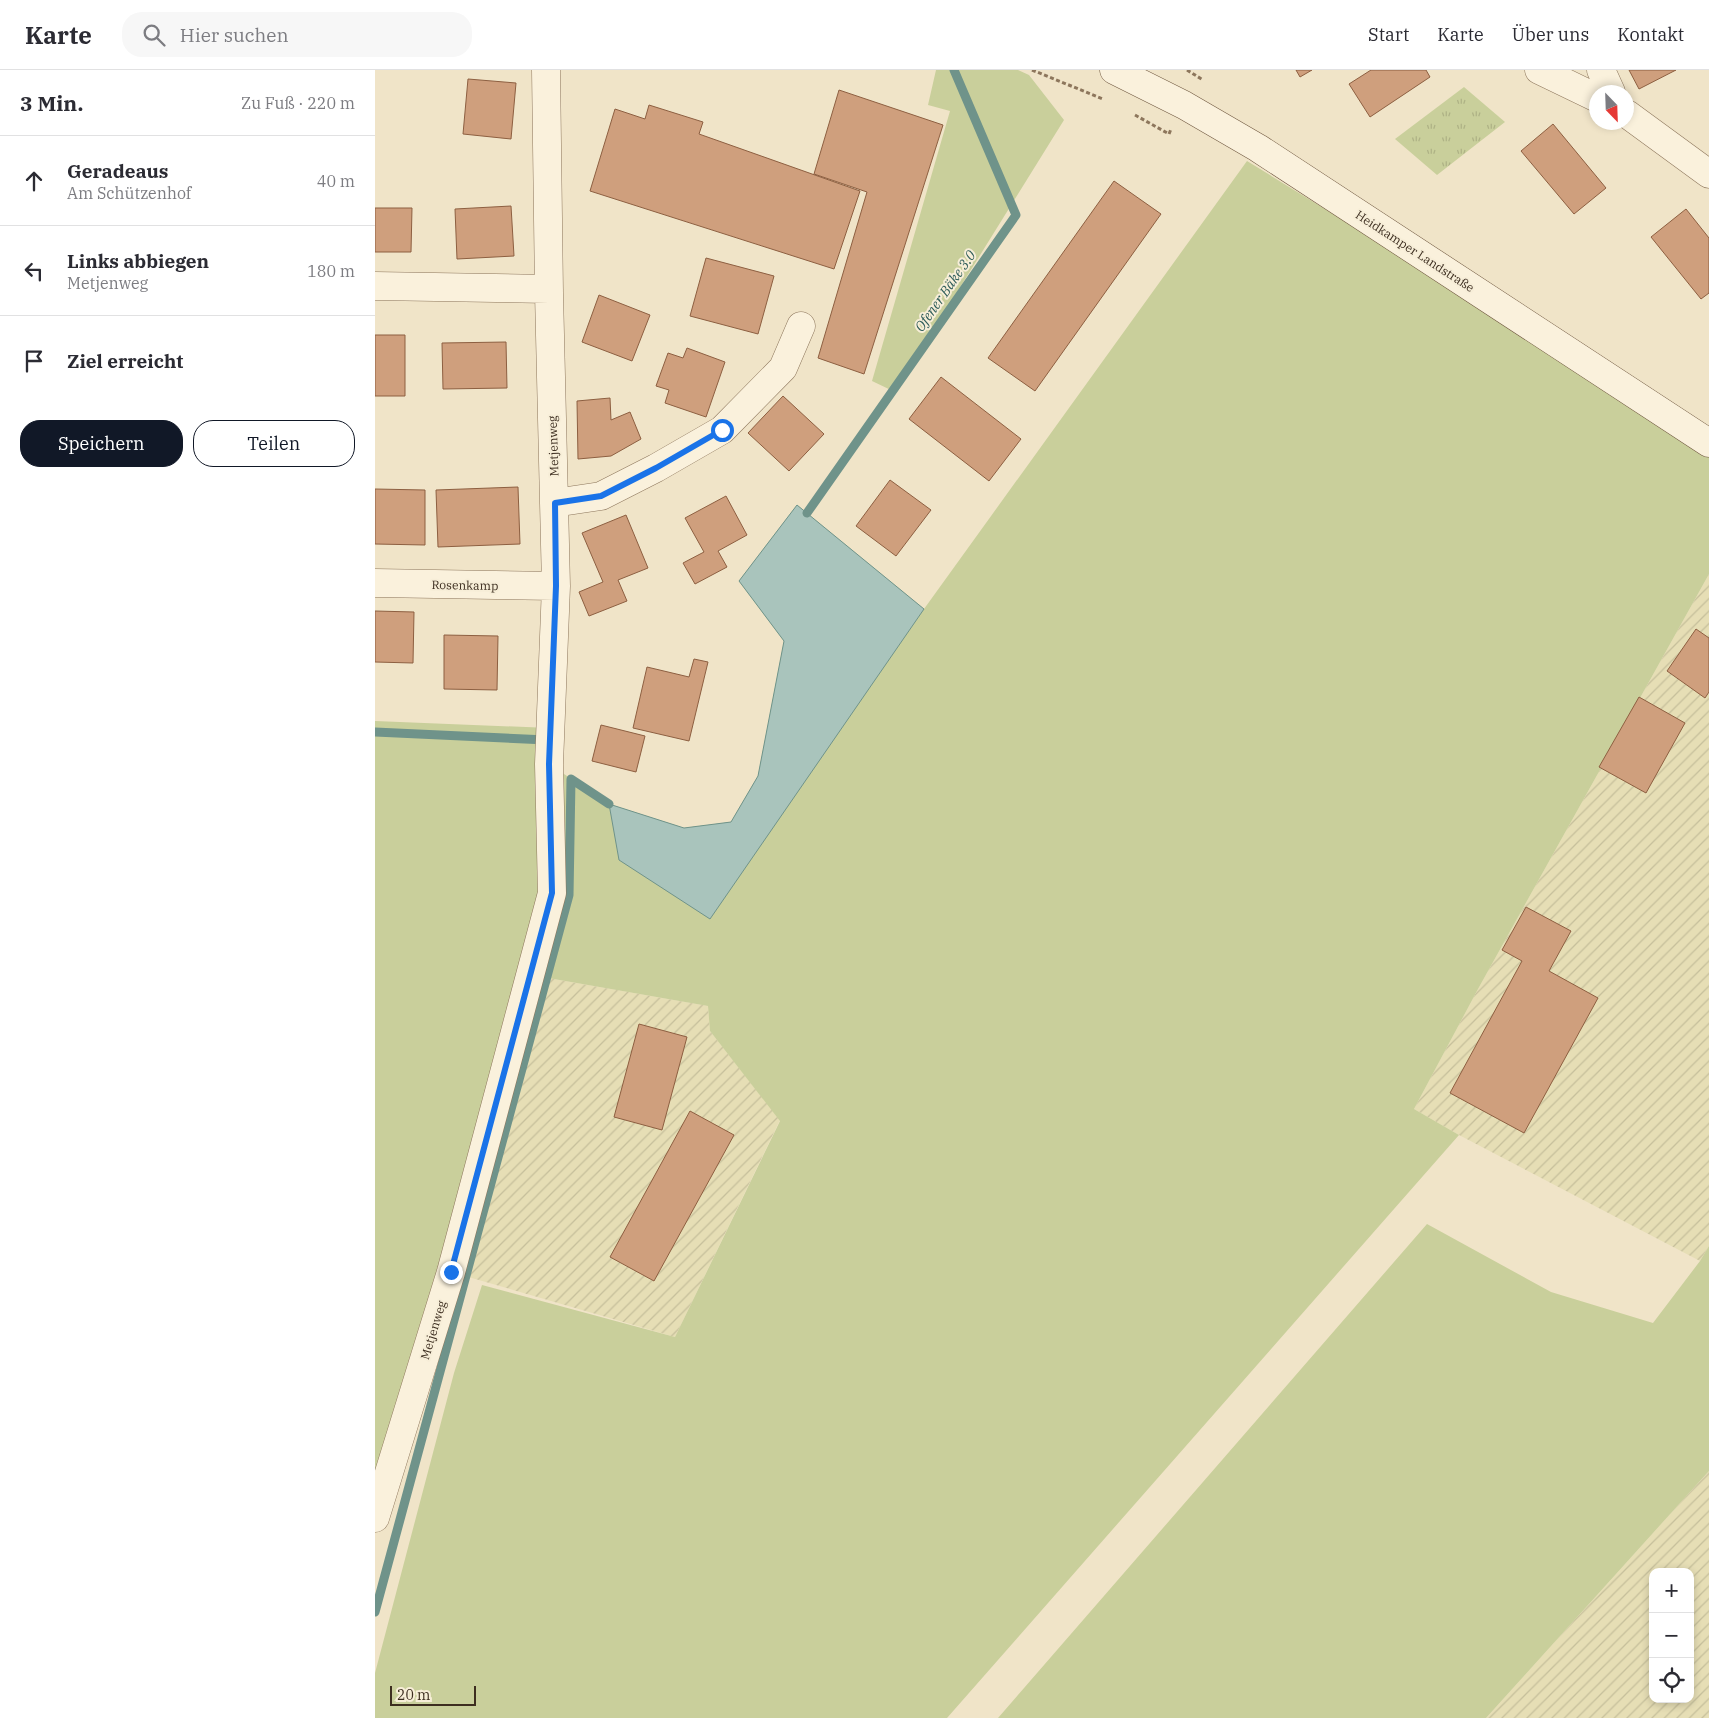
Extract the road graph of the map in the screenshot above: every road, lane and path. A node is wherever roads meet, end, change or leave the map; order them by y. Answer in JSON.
{"nodes":[{"id":1,"x":547,"y":70,"type":"edge"},
{"id":2,"x":1114,"y":70,"type":"edge"},
{"id":3,"x":1187,"y":70,"type":"edge"},
{"id":4,"x":1539,"y":70,"type":"edge"},
{"id":5,"x":1601,"y":70,"type":"edge"},
{"id":6,"x":1200,"y":78,"type":"dead end"},
{"id":7,"x":1608,"y":85,"type":"edge"},
{"id":8,"x":1589,"y":94,"type":"edge"},
{"id":9,"x":1634,"y":119,"type":"edge"},
{"id":10,"x":1709,"y":174,"type":"edge"},
{"id":11,"x":375,"y":286,"type":"edge"},
{"id":12,"x":549,"y":289,"type":"junction"},
{"id":13,"x":801,"y":326,"type":"dead end"},
{"id":14,"x":1709,"y":443,"type":"edge"},
{"id":15,"x":555,"y":503,"type":"junction"},
{"id":16,"x":375,"y":583,"type":"edge"},
{"id":17,"x":556,"y":586,"type":"junction"},
{"id":18,"x":375,"y":1518,"type":"edge"}],
"edges":[{"from":1,"to":12,"type":"street","name":"Metjenweg"},
{"from":2,"to":14,"type":"street","name":"Heidkamper Landstraße"},
{"from":3,"to":6,"type":"path"},
{"from":4,"to":8,"type":"street"},
{"from":5,"to":7,"type":"street"},
{"from":9,"to":10,"type":"street"},
{"from":11,"to":12,"type":"street"},
{"from":12,"to":15,"type":"street","name":"Metjenweg"},
{"from":13,"to":15,"type":"street"},
{"from":15,"to":17,"type":"street","name":"Metjenweg"},
{"from":16,"to":17,"type":"street","name":"Rosenkamp"},
{"from":17,"to":18,"type":"street","name":"Metjenweg"}]}
